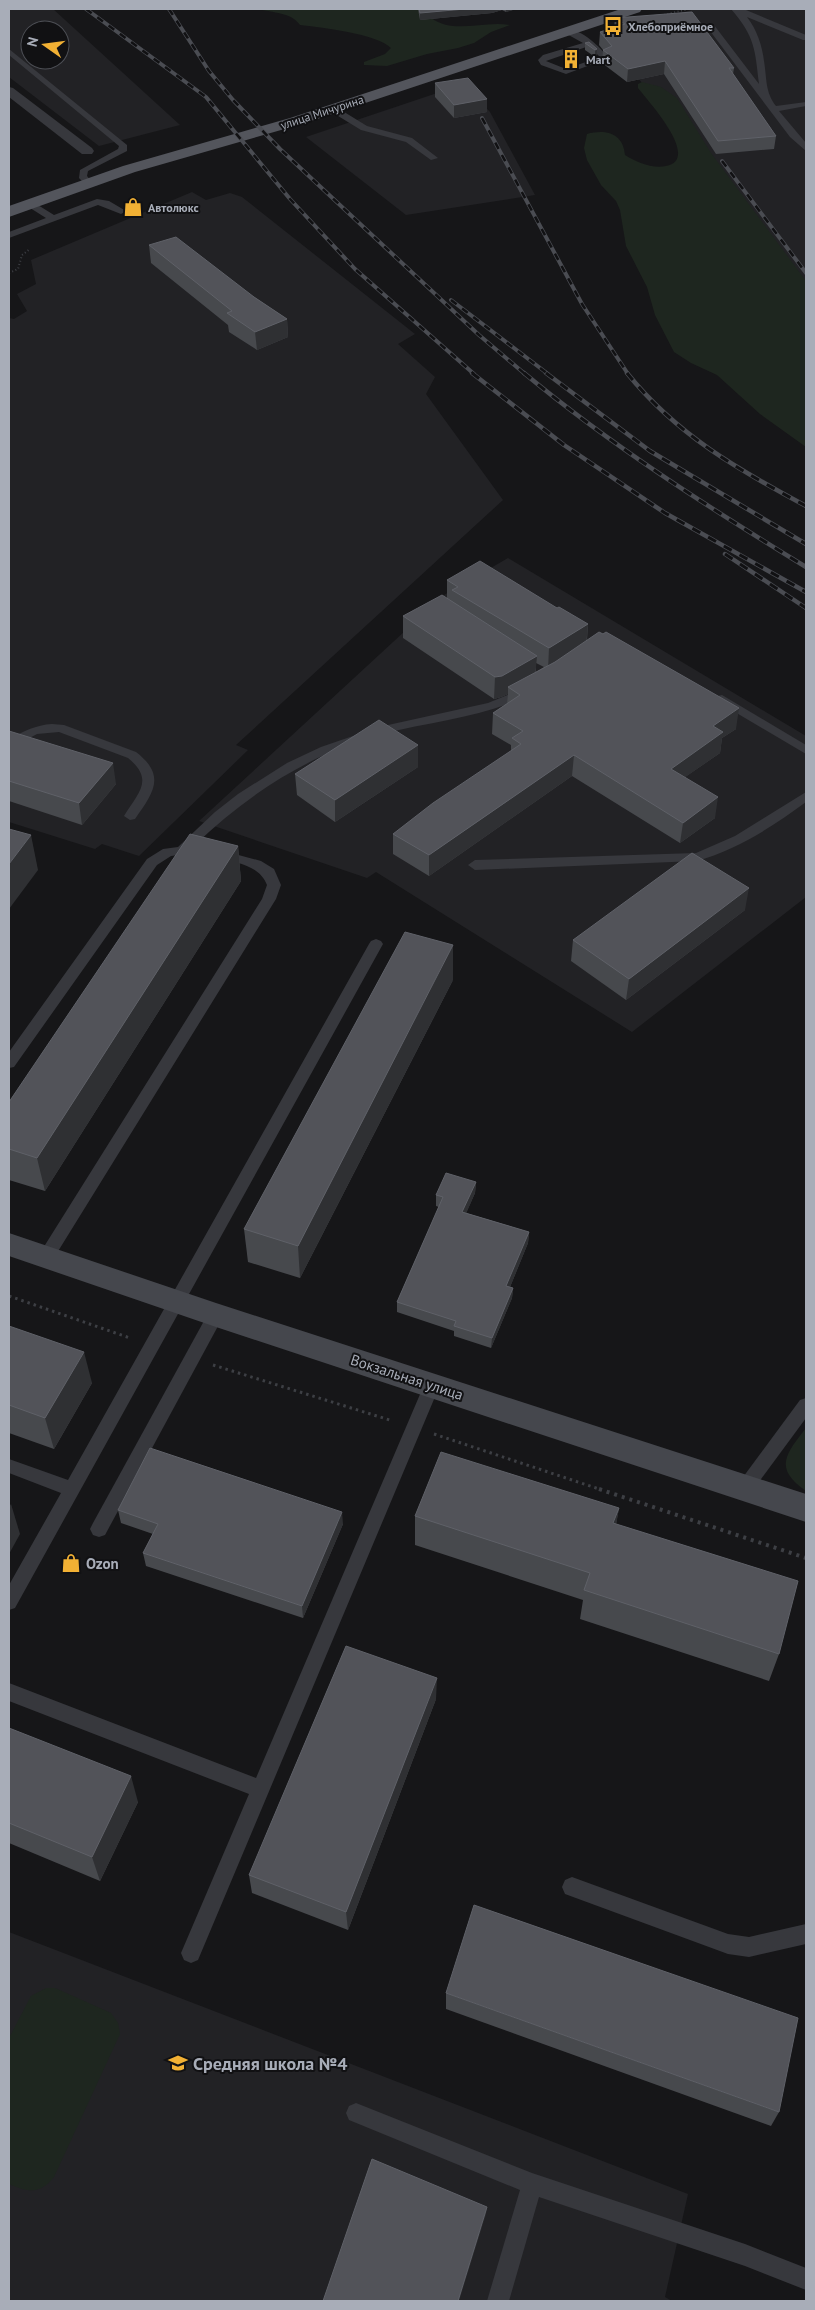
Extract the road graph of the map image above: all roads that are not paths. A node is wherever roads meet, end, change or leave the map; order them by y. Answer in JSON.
{"nodes":[{"id":1,"x":635,"y":9,"type":"edge"},
{"id":2,"x":735,"y":9,"type":"edge"},
{"id":3,"x":711,"y":27,"type":"dead end"},
{"id":4,"x":568,"y":31,"type":"junction"},
{"id":5,"x":806,"y":38,"type":"edge"},
{"id":6,"x":590,"y":43,"type":"junction"},
{"id":7,"x":9,"y":51,"type":"edge"},
{"id":8,"x":9,"y":91,"type":"edge"},
{"id":9,"x":764,"y":96,"type":"junction"},
{"id":10,"x":806,"y":104,"type":"edge"},
{"id":11,"x":333,"y":109,"type":"junction"},
{"id":12,"x":774,"y":109,"type":"junction"},
{"id":13,"x":806,"y":148,"type":"edge"},
{"id":14,"x":87,"y":151,"type":"dead end"},
{"id":15,"x":434,"y":158,"type":"dead end"},
{"id":16,"x":89,"y":183,"type":"junction"},
{"id":17,"x":30,"y":204,"type":"junction"},
{"id":18,"x":121,"y":211,"type":"dead end"},
{"id":19,"x":9,"y":212,"type":"edge"},
{"id":20,"x":54,"y":218,"type":"junction"},
{"id":21,"x":9,"y":236,"type":"edge"},
{"id":22,"x":536,"y":685,"type":"edge"},
{"id":23,"x":714,"y":694,"type":"edge"},
{"id":24,"x":9,"y":745,"type":"edge"},
{"id":25,"x":806,"y":750,"type":"edge"},
{"id":26,"x":806,"y":796,"type":"edge"},
{"id":27,"x":130,"y":816,"type":"dead end"},
{"id":28,"x":182,"y":849,"type":"junction"},
{"id":29,"x":475,"y":865,"type":"dead end"},
{"id":30,"x":376,"y":944,"type":"dead end"},
{"id":31,"x":9,"y":1062,"type":"edge"},
{"id":32,"x":9,"y":1244,"type":"edge"},
{"id":33,"x":46,"y":1258,"type":"junction"},
{"id":34,"x":176,"y":1301,"type":"junction"},
{"id":35,"x":216,"y":1315,"type":"junction"},
{"id":36,"x":432,"y":1385,"type":"junction"},
{"id":37,"x":806,"y":1405,"type":"edge"},
{"id":38,"x":9,"y":1466,"type":"edge"},
{"id":39,"x":72,"y":1489,"type":"junction"},
{"id":40,"x":744,"y":1489,"type":"junction"},
{"id":41,"x":806,"y":1508,"type":"edge"},
{"id":42,"x":98,"y":1529,"type":"dead end"},
{"id":43,"x":9,"y":1602,"type":"edge"},
{"id":44,"x":9,"y":1692,"type":"edge"},
{"id":45,"x":260,"y":1789,"type":"junction"},
{"id":46,"x":572,"y":1887,"type":"dead end"},
{"id":47,"x":806,"y":1934,"type":"edge"},
{"id":48,"x":191,"y":1953,"type":"dead end"},
{"id":49,"x":356,"y":2113,"type":"dead end"},
{"id":50,"x":532,"y":2184,"type":"junction"},
{"id":51,"x":806,"y":2279,"type":"edge"},
{"id":52,"x":498,"y":2301,"type":"edge"}],
"edges":[{"from":1,"to":4,"type":"main road","name":"улица Мичурина"},
{"from":2,"to":5,"type":"lane"},
{"from":2,"to":9,"type":"lane"},
{"from":3,"to":9,"type":"lane"},
{"from":4,"to":6,"type":"lane"},
{"from":4,"to":11,"type":"main road","name":"улица Мичурина"},
{"from":6,"to":6,"type":"lane"},
{"from":7,"to":16,"type":"lane"},
{"from":8,"to":14,"type":"street"},
{"from":9,"to":12,"type":"lane"},
{"from":10,"to":12,"type":"lane"},
{"from":11,"to":15,"type":"lane"},
{"from":11,"to":16,"type":"main road","name":"улица Мичурина"},
{"from":12,"to":13,"type":"lane"},
{"from":16,"to":17,"type":"main road","name":"улица Мичурина"},
{"from":17,"to":19,"type":"main road","name":"улица Мичурина"},
{"from":17,"to":20,"type":"lane"},
{"from":18,"to":20,"type":"lane"},
{"from":20,"to":21,"type":"lane"},
{"from":22,"to":28,"type":"lane"},
{"from":23,"to":25,"type":"lane"},
{"from":24,"to":27,"type":"lane"},
{"from":26,"to":29,"type":"lane"},
{"from":28,"to":31,"type":"lane"},
{"from":28,"to":33,"type":"lane"},
{"from":30,"to":34,"type":"lane"},
{"from":32,"to":33,"type":"main road","name":"Вокзальная улица"},
{"from":33,"to":34,"type":"main road","name":"Вокзальная улица"},
{"from":34,"to":35,"type":"main road","name":"Вокзальная улица"},
{"from":34,"to":39,"type":"lane"},
{"from":35,"to":36,"type":"main road","name":"Вокзальная улица"},
{"from":35,"to":42,"type":"lane"},
{"from":36,"to":40,"type":"main road","name":"Вокзальная улица"},
{"from":36,"to":45,"type":"lane"},
{"from":37,"to":40,"type":"lane"},
{"from":38,"to":39,"type":"lane"},
{"from":39,"to":43,"type":"lane"},
{"from":40,"to":41,"type":"main road","name":"Вокзальная улица"},
{"from":44,"to":45,"type":"lane"},
{"from":45,"to":48,"type":"lane"},
{"from":46,"to":47,"type":"lane"},
{"from":49,"to":50,"type":"lane"},
{"from":50,"to":51,"type":"lane"},
{"from":50,"to":52,"type":"lane"}]}
